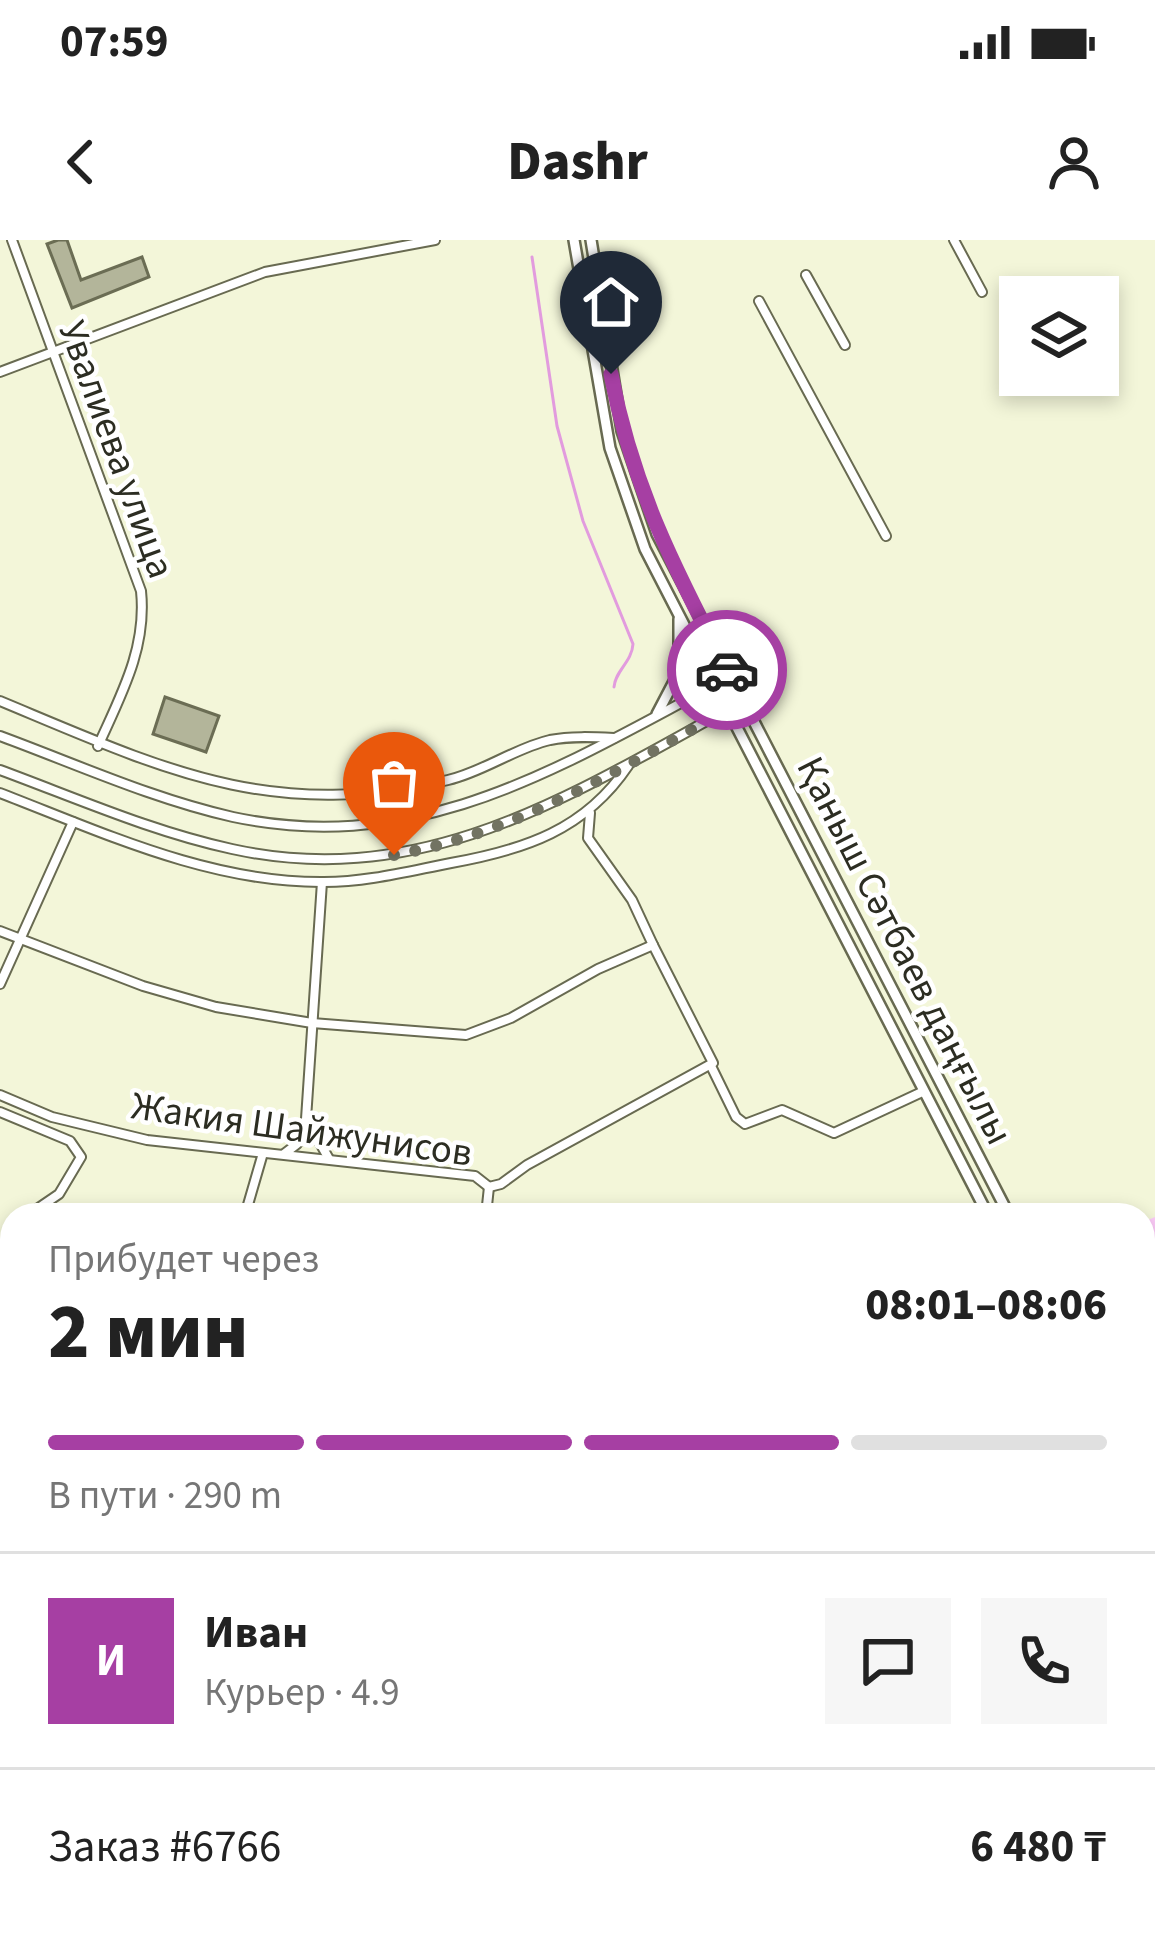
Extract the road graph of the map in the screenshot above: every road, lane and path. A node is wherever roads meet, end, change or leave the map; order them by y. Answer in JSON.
{"nodes":[{"id":1,"x":12,"y":240,"type":"edge"},
{"id":2,"x":435,"y":240,"type":"edge"},
{"id":3,"x":574,"y":240,"type":"edge"},
{"id":4,"x":590,"y":240,"type":"edge"},
{"id":5,"x":954,"y":240,"type":"edge"},
{"id":6,"x":806,"y":274,"type":"dead end"},
{"id":7,"x":982,"y":292,"type":"dead end"},
{"id":8,"x":759,"y":301,"type":"dead end"},
{"id":9,"x":845,"y":345,"type":"dead end"},
{"id":10,"x":53,"y":352,"type":"junction"},
{"id":11,"x":0,"y":372,"type":"edge"},
{"id":12,"x":886,"y":536,"type":"dead end"},
{"id":13,"x":678,"y":614,"type":"junction"},
{"id":14,"x":730,"y":677,"type":"junction"},
{"id":15,"x":716,"y":684,"type":"junction"},
{"id":16,"x":0,"y":701,"type":"edge"},
{"id":17,"x":743,"y":701,"type":"junction"},
{"id":18,"x":730,"y":709,"type":"junction"},
{"id":19,"x":657,"y":715,"type":"junction"},
{"id":20,"x":0,"y":736,"type":"edge"},
{"id":21,"x":615,"y":738,"type":"junction"},
{"id":22,"x":98,"y":746,"type":"junction"},
{"id":23,"x":632,"y":760,"type":"junction"},
{"id":24,"x":0,"y":770,"type":"edge"},
{"id":25,"x":0,"y":793,"type":"edge"},
{"id":26,"x":590,"y":813,"type":"junction"},
{"id":27,"x":73,"y":821,"type":"junction"},
{"id":28,"x":322,"y":882,"type":"junction"},
{"id":29,"x":0,"y":931,"type":"edge"},
{"id":30,"x":20,"y":938,"type":"junction"},
{"id":31,"x":653,"y":944,"type":"junction"},
{"id":32,"x":0,"y":984,"type":"edge"},
{"id":33,"x":312,"y":1023,"type":"junction"},
{"id":34,"x":712,"y":1065,"type":"junction"},
{"id":35,"x":922,"y":1092,"type":"junction"},
{"id":36,"x":0,"y":1095,"type":"edge"},
{"id":37,"x":0,"y":1112,"type":"edge"},
{"id":38,"x":306,"y":1119,"type":"junction"},
{"id":39,"x":262,"y":1153,"type":"junction"},
{"id":40,"x":284,"y":1154,"type":"junction"},
{"id":41,"x":329,"y":1159,"type":"junction"},
{"id":42,"x":489,"y":1186,"type":"junction"},
{"id":43,"x":44,"y":1203,"type":"edge"},
{"id":44,"x":248,"y":1203,"type":"edge"},
{"id":45,"x":487,"y":1203,"type":"edge"},
{"id":46,"x":982,"y":1203,"type":"edge"},
{"id":47,"x":1003,"y":1203,"type":"edge"}],
"edges":[{"from":1,"to":10,"type":"street","name":"Увалиева улица"},
{"from":2,"to":10,"type":"street"},
{"from":3,"to":13,"type":"main road","name":"Қаныш Сәтбаев даңғылы"},
{"from":4,"to":14,"type":"main road","name":"Қаныш Сәтбаев даңғылы"},
{"from":5,"to":7,"type":"street"},
{"from":6,"to":9,"type":"street"},
{"from":8,"to":12,"type":"street"},
{"from":10,"to":11,"type":"street"},
{"from":10,"to":22,"type":"street","name":"Увалиева улица"},
{"from":13,"to":15,"type":"main road","name":"Қаныш Сәтбаев даңғылы"},
{"from":13,"to":19,"type":"main road"},
{"from":14,"to":15,"type":"street"},
{"from":14,"to":17,"type":"main road","name":"Қаныш Сәтбаев даңғылы"},
{"from":15,"to":18,"type":"main road","name":"Қаныш Сәтбаев даңғылы"},
{"from":15,"to":19,"type":"street"},
{"from":16,"to":22,"type":"street"},
{"from":17,"to":18,"type":"street"},
{"from":17,"to":47,"type":"main road","name":"Қаныш Сәтбаев даңғылы"},
{"from":18,"to":23,"type":"street"},
{"from":18,"to":35,"type":"main road","name":"Қаныш Сәтбаев даңғылы"},
{"from":19,"to":21,"type":"street"},
{"from":20,"to":21,"type":"street"},
{"from":21,"to":22,"type":"street"},
{"from":23,"to":24,"type":"street"},
{"from":23,"to":26,"type":"street"},
{"from":25,"to":27,"type":"street"},
{"from":26,"to":28,"type":"street"},
{"from":26,"to":31,"type":"street"},
{"from":27,"to":28,"type":"street"},
{"from":27,"to":30,"type":"street"},
{"from":28,"to":33,"type":"street"},
{"from":29,"to":30,"type":"street"},
{"from":30,"to":32,"type":"street"},
{"from":30,"to":33,"type":"street"},
{"from":31,"to":33,"type":"street"},
{"from":31,"to":34,"type":"street"},
{"from":33,"to":38,"type":"street"},
{"from":34,"to":35,"type":"street"},
{"from":34,"to":42,"type":"street","name":"Жакия Шайжунисов"},
{"from":35,"to":46,"type":"main road","name":"Қаныш Сәтбаев даңғылы"},
{"from":36,"to":39,"type":"street","name":"Жакия Шайжунисов"},
{"from":37,"to":43,"type":"street"},
{"from":38,"to":40,"type":"street"},
{"from":38,"to":41,"type":"street"},
{"from":39,"to":40,"type":"street","name":"Жакия Шайжунисов"},
{"from":39,"to":44,"type":"street"},
{"from":40,"to":41,"type":"street","name":"Жакия Шайжунисов"},
{"from":41,"to":42,"type":"street","name":"Жакия Шайжунисов"},
{"from":42,"to":45,"type":"street"}]}
